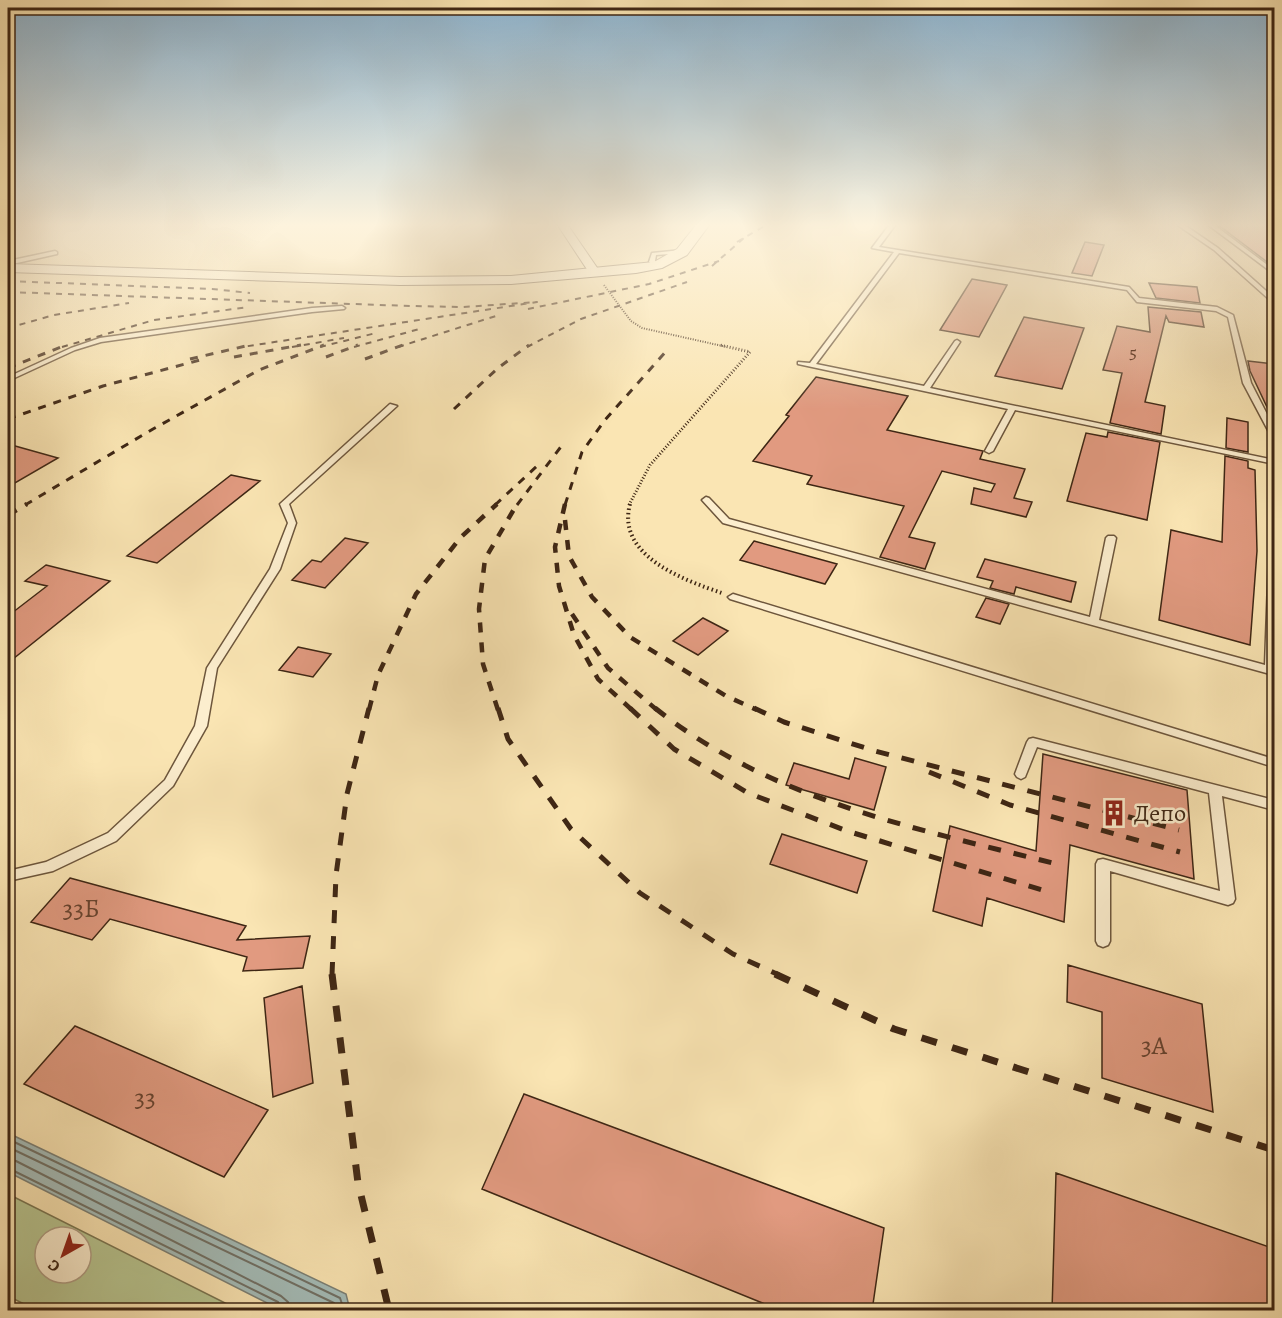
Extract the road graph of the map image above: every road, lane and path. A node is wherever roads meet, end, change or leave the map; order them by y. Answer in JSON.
{"nodes":[{"id":1,"x":604,"y":286,"type":"edge"},
{"id":2,"x":872,"y":286,"type":"edge"},
{"id":3,"x":1108,"y":286,"type":"edge"},
{"id":4,"x":1257,"y":286,"type":"edge"},
{"id":5,"x":1275,"y":301,"type":"edge"},
{"id":6,"x":342,"y":308,"type":"dead end"},
{"id":7,"x":957,"y":342,"type":"dead end"},
{"id":8,"x":800,"y":363,"type":"dead end"},
{"id":9,"x":812,"y":365,"type":"junction"},
{"id":10,"x":8,"y":379,"type":"edge"},
{"id":11,"x":926,"y":389,"type":"junction"},
{"id":12,"x":393,"y":406,"type":"dead end"},
{"id":13,"x":1013,"y":407,"type":"junction"},
{"id":14,"x":1275,"y":434,"type":"edge"},
{"id":15,"x":989,"y":451,"type":"dead end"},
{"id":16,"x":1275,"y":462,"type":"edge"},
{"id":17,"x":706,"y":500,"type":"dead end"},
{"id":18,"x":1111,"y":538,"type":"dead end"},
{"id":19,"x":1275,"y":553,"type":"edge"},
{"id":20,"x":733,"y":597,"type":"joint"},
{"id":21,"x":1094,"y":622,"type":"junction"},
{"id":22,"x":1275,"y":763,"type":"edge"},
{"id":23,"x":1021,"y":774,"type":"dead end"},
{"id":24,"x":1215,"y":790,"type":"junction"},
{"id":25,"x":1275,"y":805,"type":"edge"},
{"id":26,"x":8,"y":876,"type":"edge"},
{"id":27,"x":1102,"y":941,"type":"dead end"}],
"edges":[{"from":1,"to":20,"type":"path"},
{"from":2,"to":9,"type":"lane"},
{"from":3,"to":14,"type":"lane"},
{"from":4,"to":5,"type":"lane"},
{"from":6,"to":10,"type":"lane"},
{"from":7,"to":11,"type":"lane"},
{"from":8,"to":9,"type":"lane"},
{"from":9,"to":11,"type":"lane"},
{"from":11,"to":13,"type":"lane"},
{"from":12,"to":26,"type":"lane"},
{"from":13,"to":15,"type":"lane"},
{"from":13,"to":16,"type":"lane"},
{"from":17,"to":21,"type":"lane"},
{"from":18,"to":21,"type":"lane"},
{"from":19,"to":21,"type":"lane"},
{"from":20,"to":22,"type":"lane"},
{"from":23,"to":24,"type":"lane"},
{"from":24,"to":25,"type":"lane"},
{"from":24,"to":27,"type":"lane"}]}
